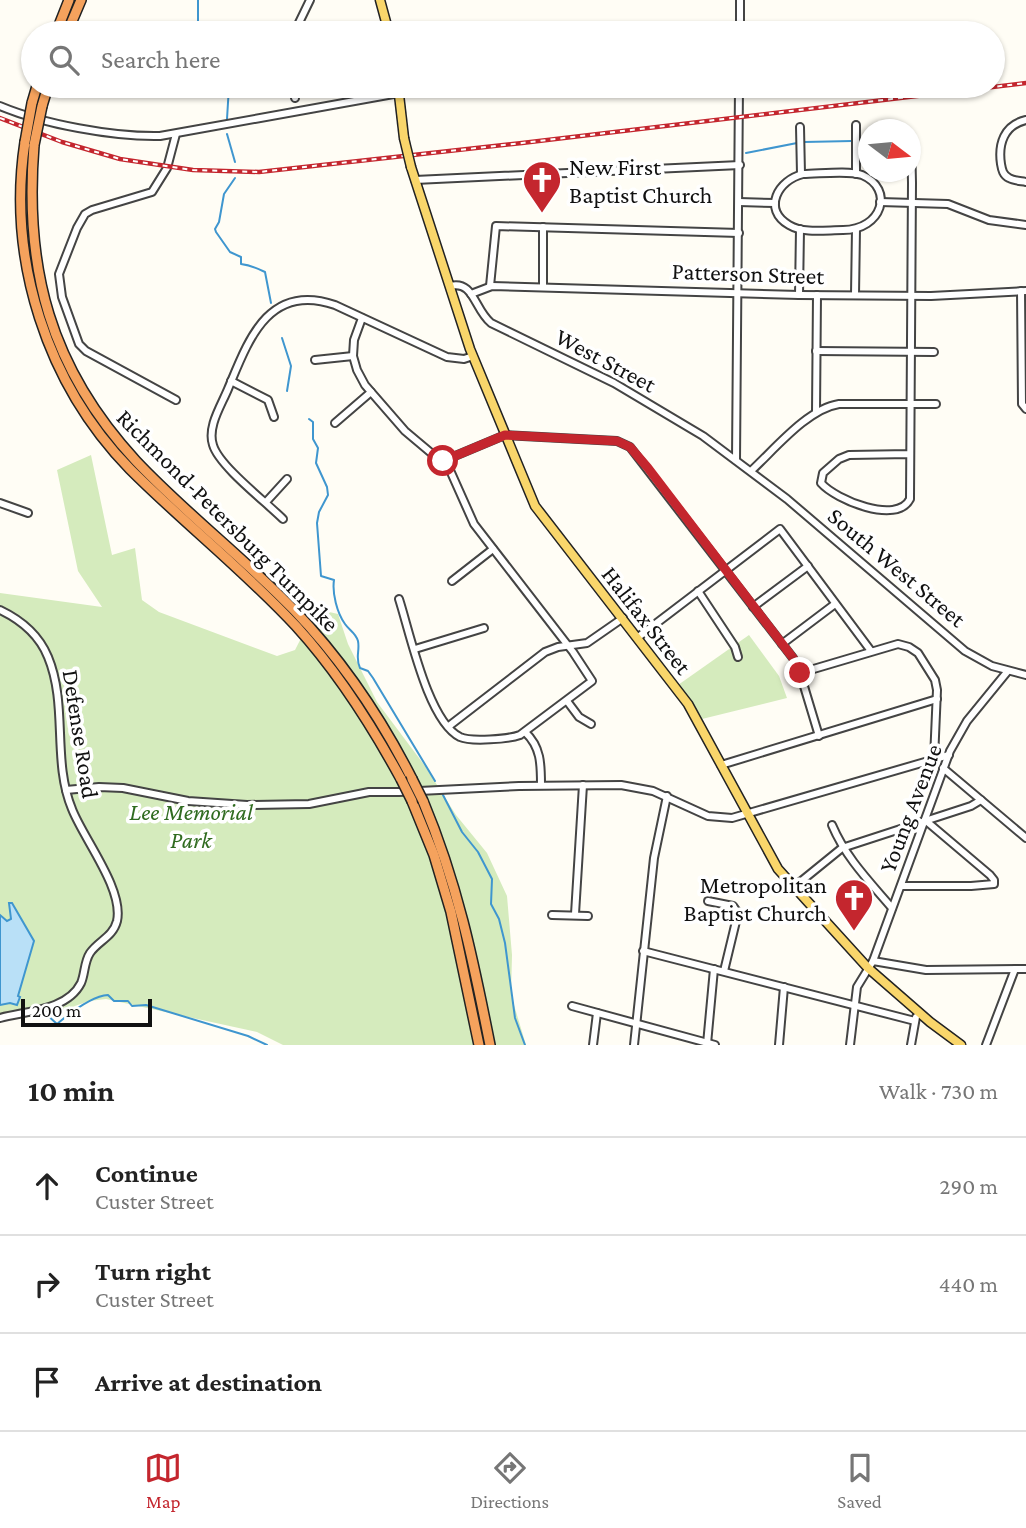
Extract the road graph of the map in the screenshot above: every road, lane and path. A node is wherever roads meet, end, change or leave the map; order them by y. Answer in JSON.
{"nodes":[{"id":1,"x":69,"y":0,"type":"edge"},
{"id":2,"x":81,"y":0,"type":"edge"},
{"id":3,"x":310,"y":0,"type":"edge"},
{"id":4,"x":380,"y":0,"type":"edge"},
{"id":5,"x":740,"y":0,"type":"edge"},
{"id":6,"x":61,"y":21,"type":"edge"},
{"id":7,"x":72,"y":21,"type":"edge"},
{"id":8,"x":300,"y":21,"type":"edge"},
{"id":9,"x":386,"y":21,"type":"edge"},
{"id":10,"x":740,"y":21,"type":"edge"},
{"id":11,"x":37,"y":98,"type":"edge"},
{"id":12,"x":41,"y":98,"type":"edge"},
{"id":13,"x":354,"y":98,"type":"edge"},
{"id":14,"x":399,"y":98,"type":"edge"},
{"id":15,"x":739,"y":98,"type":"edge"},
{"id":16,"x":37,"y":104,"type":"junction"},
{"id":17,"x":0,"y":106,"type":"edge"},
{"id":18,"x":1026,"y":120,"type":"edge"},
{"id":19,"x":856,"y":125,"type":"dead end"},
{"id":20,"x":800,"y":127,"type":"dead end"},
{"id":21,"x":176,"y":134,"type":"junction"},
{"id":22,"x":30,"y":143,"type":"junction"},
{"id":23,"x":740,"y":165,"type":"junction"},
{"id":24,"x":801,"y":174,"type":"junction"},
{"id":25,"x":856,"y":174,"type":"junction"},
{"id":26,"x":415,"y":180,"type":"junction"},
{"id":27,"x":912,"y":182,"type":"edge"},
{"id":28,"x":1026,"y":182,"type":"edge"},
{"id":29,"x":739,"y":202,"type":"junction"},
{"id":30,"x":880,"y":202,"type":"junction"},
{"id":31,"x":912,"y":202,"type":"junction"},
{"id":32,"x":775,"y":203,"type":"junction"},
{"id":33,"x":1026,"y":225,"type":"edge"},
{"id":34,"x":543,"y":227,"type":"junction"},
{"id":35,"x":800,"y":229,"type":"junction"},
{"id":36,"x":856,"y":229,"type":"junction"},
{"id":37,"x":739,"y":233,"type":"junction"},
{"id":38,"x":450,"y":286,"type":"junction"},
{"id":39,"x":490,"y":286,"type":"junction"},
{"id":40,"x":543,"y":287,"type":"junction"},
{"id":41,"x":1024,"y":290,"type":"edge"},
{"id":42,"x":471,"y":294,"type":"junction"},
{"id":43,"x":738,"y":294,"type":"junction"},
{"id":44,"x":799,"y":295,"type":"junction"},
{"id":45,"x":817,"y":295,"type":"junction"},
{"id":46,"x":855,"y":295,"type":"junction"},
{"id":47,"x":911,"y":296,"type":"junction"},
{"id":48,"x":362,"y":318,"type":"junction"},
{"id":49,"x":816,"y":351,"type":"junction"},
{"id":50,"x":911,"y":352,"type":"junction"},
{"id":51,"x":934,"y":352,"type":"dead end"},
{"id":52,"x":1024,"y":352,"type":"edge"},
{"id":53,"x":353,"y":356,"type":"junction"},
{"id":54,"x":473,"y":356,"type":"junction"},
{"id":55,"x":315,"y":360,"type":"dead end"},
{"id":56,"x":231,"y":381,"type":"junction"},
{"id":57,"x":371,"y":392,"type":"junction"},
{"id":58,"x":176,"y":400,"type":"dead end"},
{"id":59,"x":911,"y":404,"type":"junction"},
{"id":60,"x":936,"y":404,"type":"dead end"},
{"id":61,"x":1025,"y":408,"type":"edge"},
{"id":62,"x":816,"y":412,"type":"junction"},
{"id":63,"x":274,"y":417,"type":"dead end"},
{"id":64,"x":335,"y":423,"type":"dead end"},
{"id":65,"x":505,"y":435,"type":"junction"},
{"id":66,"x":910,"y":454,"type":"junction"},
{"id":67,"x":736,"y":460,"type":"junction"},
{"id":68,"x":443,"y":461,"type":"junction"},
{"id":69,"x":751,"y":471,"type":"junction"},
{"id":70,"x":287,"y":480,"type":"dead end"},
{"id":71,"x":266,"y":502,"type":"junction"},
{"id":72,"x":0,"y":503,"type":"edge"},
{"id":73,"x":28,"y":513,"type":"dead end"},
{"id":74,"x":283,"y":519,"type":"dead end"},
{"id":75,"x":493,"y":549,"type":"junction"},
{"id":76,"x":808,"y":566,"type":"junction"},
{"id":77,"x":726,"y":570,"type":"junction"},
{"id":78,"x":452,"y":581,"type":"dead end"},
{"id":79,"x":698,"y":591,"type":"junction"},
{"id":80,"x":399,"y":599,"type":"dead end"},
{"id":81,"x":835,"y":604,"type":"junction"},
{"id":82,"x":753,"y":607,"type":"junction"},
{"id":83,"x":0,"y":610,"type":"edge"},
{"id":84,"x":623,"y":618,"type":"junction"},
{"id":85,"x":484,"y":628,"type":"dead end"},
{"id":86,"x":637,"y":638,"type":"junction"},
{"id":87,"x":782,"y":644,"type":"junction"},
{"id":88,"x":568,"y":646,"type":"junction"},
{"id":89,"x":415,"y":649,"type":"junction"},
{"id":90,"x":871,"y":652,"type":"junction"},
{"id":91,"x":738,"y":657,"type":"dead end"},
{"id":92,"x":1007,"y":671,"type":"junction"},
{"id":93,"x":800,"y":673,"type":"junction"},
{"id":94,"x":1026,"y":675,"type":"edge"},
{"id":95,"x":937,"y":699,"type":"junction"},
{"id":96,"x":567,"y":701,"type":"junction"},
{"id":97,"x":591,"y":724,"type":"dead end"},
{"id":98,"x":449,"y":726,"type":"junction"},
{"id":99,"x":525,"y":732,"type":"junction"},
{"id":100,"x":819,"y":736,"type":"junction"},
{"id":101,"x":949,"y":755,"type":"junction"},
{"id":102,"x":934,"y":759,"type":"junction"},
{"id":103,"x":721,"y":765,"type":"junction"},
{"id":104,"x":943,"y":768,"type":"junction"},
{"id":105,"x":541,"y":785,"type":"junction"},
{"id":106,"x":583,"y":785,"type":"junction"},
{"id":107,"x":66,"y":790,"type":"junction"},
{"id":108,"x":667,"y":796,"type":"junction"},
{"id":109,"x":981,"y":800,"type":"junction"},
{"id":110,"x":747,"y":815,"type":"junction"},
{"id":111,"x":925,"y":820,"type":"junction"},
{"id":112,"x":832,"y":825,"type":"dead end"},
{"id":113,"x":1026,"y":838,"type":"edge"},
{"id":114,"x":842,"y":848,"type":"junction"},
{"id":115,"x":901,"y":886,"type":"junction"},
{"id":116,"x":794,"y":887,"type":"junction"},
{"id":117,"x":708,"y":901,"type":"dead end"},
{"id":118,"x":892,"y":908,"type":"junction"},
{"id":119,"x":575,"y":914,"type":"junction"},
{"id":120,"x":552,"y":915,"type":"dead end"},
{"id":121,"x":588,"y":916,"type":"dead end"},
{"id":122,"x":643,"y":951,"type":"junction"},
{"id":123,"x":870,"y":965,"type":"junction"},
{"id":124,"x":714,"y":969,"type":"junction"},
{"id":125,"x":1016,"y":969,"type":"junction"},
{"id":126,"x":1026,"y":969,"type":"edge"},
{"id":127,"x":724,"y":971,"type":"junction"},
{"id":128,"x":784,"y":987,"type":"junction"},
{"id":129,"x":854,"y":1005,"type":"junction"},
{"id":130,"x":572,"y":1006,"type":"dead end"},
{"id":131,"x":597,"y":1013,"type":"junction"},
{"id":132,"x":917,"y":1017,"type":"junction"},
{"id":133,"x":0,"y":1018,"type":"edge"},
{"id":134,"x":636,"y":1023,"type":"junction"},
{"id":135,"x":707,"y":1043,"type":"edge"},
{"id":136,"x":479,"y":1045,"type":"edge"},
{"id":137,"x":489,"y":1045,"type":"edge"},
{"id":138,"x":593,"y":1045,"type":"edge"},
{"id":139,"x":634,"y":1045,"type":"edge"},
{"id":140,"x":715,"y":1045,"type":"edge"},
{"id":141,"x":779,"y":1045,"type":"edge"},
{"id":142,"x":850,"y":1045,"type":"edge"},
{"id":143,"x":911,"y":1045,"type":"edge"},
{"id":144,"x":961,"y":1045,"type":"edge"},
{"id":145,"x":986,"y":1045,"type":"edge"}],
"edges":[{"from":1,"to":6,"type":"highway"},
{"from":2,"to":7,"type":"highway"},
{"from":3,"to":8,"type":"street"},
{"from":4,"to":9,"type":"main road"},
{"from":5,"to":10,"type":"street"},
{"from":11,"to":16,"type":"highway","name":"Richmond-Petersburg Turnpike"},
{"from":12,"to":16,"type":"highway","name":"Richmond-Petersburg Turnpike"},
{"from":13,"to":21,"type":"street"},
{"from":14,"to":26,"type":"main road","name":"Halifax Street","bridge":true},
{"from":15,"to":23,"type":"street"},
{"from":16,"to":22,"type":"highway","name":"Richmond-Petersburg Turnpike","bridge":true},
{"from":17,"to":21,"type":"street"},
{"from":18,"to":28,"type":"street"},
{"from":19,"to":25,"type":"street"},
{"from":20,"to":24,"type":"street"},
{"from":21,"to":58,"type":"street"},
{"from":22,"to":136,"type":"highway","name":"Richmond-Petersburg Turnpike","bridge":true},
{"from":22,"to":137,"type":"highway","name":"Richmond-Petersburg Turnpike","bridge":true},
{"from":23,"to":26,"type":"street"},
{"from":23,"to":29,"type":"street"},
{"from":24,"to":25,"type":"street"},
{"from":24,"to":32,"type":"street"},
{"from":25,"to":30,"type":"street"},
{"from":26,"to":38,"type":"main road","name":"Halifax Street"},
{"from":27,"to":31,"type":"street"},
{"from":29,"to":32,"type":"street"},
{"from":29,"to":37,"type":"street"},
{"from":30,"to":31,"type":"street"},
{"from":30,"to":36,"type":"street"},
{"from":31,"to":33,"type":"street"},
{"from":31,"to":47,"type":"street"},
{"from":32,"to":35,"type":"street"},
{"from":34,"to":37,"type":"street"},
{"from":34,"to":39,"type":"street"},
{"from":34,"to":40,"type":"street"},
{"from":35,"to":36,"type":"street"},
{"from":35,"to":44,"type":"street"},
{"from":36,"to":46,"type":"street"},
{"from":37,"to":43,"type":"street"},
{"from":38,"to":42,"type":"street"},
{"from":38,"to":54,"type":"main road","name":"Halifax Street"},
{"from":39,"to":40,"type":"street","name":"Patterson Street"},
{"from":39,"to":42,"type":"street","name":"Patterson Street"},
{"from":40,"to":43,"type":"street","name":"Patterson Street"},
{"from":41,"to":47,"type":"street","name":"Patterson Street"},
{"from":41,"to":52,"type":"street"},
{"from":42,"to":67,"type":"street","name":"West Street"},
{"from":43,"to":44,"type":"street","name":"Patterson Street"},
{"from":43,"to":67,"type":"street"},
{"from":44,"to":45,"type":"street","name":"Patterson Street"},
{"from":45,"to":46,"type":"street","name":"Patterson Street"},
{"from":45,"to":49,"type":"street"},
{"from":46,"to":47,"type":"street","name":"Patterson Street"},
{"from":47,"to":50,"type":"street"},
{"from":48,"to":53,"type":"street"},
{"from":48,"to":54,"type":"street"},
{"from":48,"to":56,"type":"street"},
{"from":49,"to":50,"type":"street"},
{"from":49,"to":62,"type":"street"},
{"from":50,"to":51,"type":"street"},
{"from":50,"to":59,"type":"street"},
{"from":52,"to":61,"type":"street"},
{"from":53,"to":55,"type":"street"},
{"from":53,"to":57,"type":"street"},
{"from":54,"to":65,"type":"main road","name":"Halifax Street"},
{"from":56,"to":63,"type":"street"},
{"from":56,"to":71,"type":"street"},
{"from":57,"to":64,"type":"street"},
{"from":57,"to":68,"type":"street"},
{"from":59,"to":60,"type":"street"},
{"from":59,"to":62,"type":"street"},
{"from":59,"to":66,"type":"street"},
{"from":62,"to":69,"type":"street"},
{"from":65,"to":68,"type":"street"},
{"from":65,"to":77,"type":"street"},
{"from":65,"to":84,"type":"main road","name":"Halifax Street"},
{"from":66,"to":66,"type":"street"},
{"from":67,"to":69,"type":"street","name":"West Street"},
{"from":68,"to":75,"type":"street"},
{"from":69,"to":92,"type":"street","name":"South West Street"},
{"from":70,"to":71,"type":"street"},
{"from":71,"to":74,"type":"street"},
{"from":72,"to":73,"type":"street"},
{"from":75,"to":78,"type":"street"},
{"from":75,"to":88,"type":"street"},
{"from":76,"to":77,"type":"street"},
{"from":76,"to":81,"type":"street"},
{"from":76,"to":82,"type":"street"},
{"from":77,"to":79,"type":"street"},
{"from":77,"to":82,"type":"street"},
{"from":79,"to":86,"type":"street"},
{"from":79,"to":91,"type":"street"},
{"from":80,"to":89,"type":"street"},
{"from":81,"to":87,"type":"street"},
{"from":81,"to":90,"type":"street"},
{"from":82,"to":87,"type":"street"},
{"from":83,"to":107,"type":"street","name":"Defense Road"},
{"from":84,"to":86,"type":"main road","name":"Halifax Street"},
{"from":84,"to":88,"type":"street"},
{"from":85,"to":89,"type":"street"},
{"from":86,"to":103,"type":"main road","name":"Halifax Street"},
{"from":87,"to":93,"type":"street"},
{"from":88,"to":96,"type":"street"},
{"from":88,"to":98,"type":"street"},
{"from":89,"to":98,"type":"street"},
{"from":90,"to":93,"type":"street"},
{"from":90,"to":95,"type":"street"},
{"from":92,"to":94,"type":"street","name":"South West Street"},
{"from":92,"to":101,"type":"street","name":"Young Avenue"},
{"from":93,"to":100,"type":"street"},
{"from":95,"to":100,"type":"street"},
{"from":95,"to":102,"type":"street"},
{"from":96,"to":97,"type":"street"},
{"from":96,"to":99,"type":"street"},
{"from":98,"to":99,"type":"street"},
{"from":99,"to":105,"type":"street"},
{"from":100,"to":103,"type":"street"},
{"from":101,"to":102,"type":"street"},
{"from":101,"to":104,"type":"street","name":"Young Avenue"},
{"from":102,"to":110,"type":"street"},
{"from":103,"to":110,"type":"main road","name":"Halifax Street"},
{"from":104,"to":109,"type":"street"},
{"from":104,"to":111,"type":"street","name":"Young Avenue"},
{"from":105,"to":106,"type":"street"},
{"from":105,"to":107,"type":"street"},
{"from":106,"to":108,"type":"street"},
{"from":106,"to":119,"type":"street"},
{"from":107,"to":133,"type":"street","name":"Defense Road"},
{"from":108,"to":110,"type":"street"},
{"from":108,"to":122,"type":"street"},
{"from":109,"to":111,"type":"street"},
{"from":109,"to":113,"type":"street"},
{"from":110,"to":116,"type":"main road","name":"Halifax Street"},
{"from":111,"to":114,"type":"street"},
{"from":111,"to":115,"type":"street","name":"Young Avenue"},
{"from":111,"to":115,"type":"street"},
{"from":112,"to":114,"type":"street"},
{"from":114,"to":116,"type":"street"},
{"from":114,"to":118,"type":"street"},
{"from":115,"to":118,"type":"street","name":"Young Avenue"},
{"from":116,"to":123,"type":"main road","name":"Halifax Street"},
{"from":117,"to":127,"type":"street"},
{"from":118,"to":123,"type":"street","name":"Young Avenue"},
{"from":119,"to":120,"type":"street"},
{"from":119,"to":121,"type":"street"},
{"from":122,"to":124,"type":"street"},
{"from":122,"to":134,"type":"street"},
{"from":123,"to":125,"type":"street"},
{"from":123,"to":129,"type":"street","name":"Young Avenue"},
{"from":123,"to":132,"type":"main road","name":"Halifax Street"},
{"from":124,"to":127,"type":"street"},
{"from":124,"to":135,"type":"street"},
{"from":125,"to":126,"type":"street"},
{"from":125,"to":145,"type":"street"},
{"from":127,"to":128,"type":"street"},
{"from":128,"to":129,"type":"street"},
{"from":128,"to":141,"type":"street"},
{"from":129,"to":132,"type":"street"},
{"from":129,"to":142,"type":"street","name":"Young Avenue"},
{"from":130,"to":131,"type":"street"},
{"from":131,"to":134,"type":"street"},
{"from":131,"to":138,"type":"street"},
{"from":132,"to":143,"type":"street"},
{"from":132,"to":144,"type":"main road","name":"Halifax Street"},
{"from":134,"to":135,"type":"street"},
{"from":134,"to":139,"type":"street"},
{"from":135,"to":140,"type":"street"}]}
